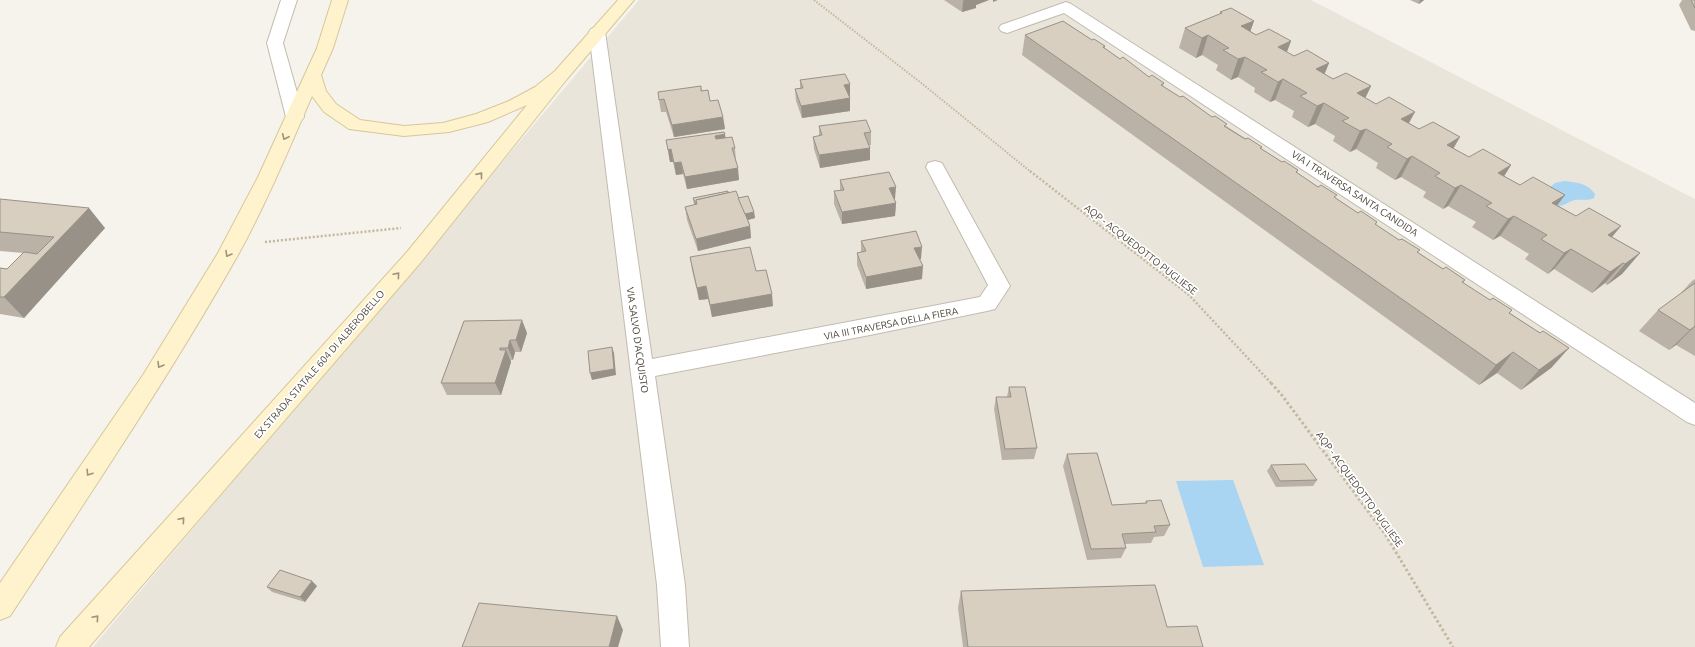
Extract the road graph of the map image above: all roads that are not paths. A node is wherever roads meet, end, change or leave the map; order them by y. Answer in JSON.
{"nodes":[{"id":1,"x":289,"y":0,"type":"edge"},
{"id":2,"x":340,"y":0,"type":"edge"},
{"id":3,"x":626,"y":0,"type":"edge"},
{"id":4,"x":1007,"y":28,"type":"dead end"},
{"id":5,"x":598,"y":32,"type":"junction"},
{"id":6,"x":561,"y":75,"type":"junction"},
{"id":7,"x":313,"y":76,"type":"junction"},
{"id":8,"x":294,"y":117,"type":"junction"},
{"id":9,"x":935,"y":167,"type":"dead end"},
{"id":10,"x":642,"y":370,"type":"junction"},
{"id":11,"x":1695,"y":415,"type":"edge"},
{"id":12,"x":0,"y":608,"type":"edge"},
{"id":13,"x":70,"y":647,"type":"edge"},
{"id":14,"x":675,"y":647,"type":"edge"}],
"edges":[{"from":1,"to":8,"type":"street"},
{"from":2,"to":7,"type":"main road"},
{"from":3,"to":5,"type":"main road"},
{"from":4,"to":11,"type":"street","name":"VIA I TRAVERSA SANTA CANDIDA"},
{"from":5,"to":6,"type":"main road"},
{"from":5,"to":10,"type":"street","name":"VIA SALVO D'ACQUISTO"},
{"from":6,"to":7,"type":"main road"},
{"from":13,"to":6,"type":"main road","name":"EX STRADA STATALE 604 DI ALBEROBELLO","one_way":true},
{"from":7,"to":8,"type":"main road"},
{"from":8,"to":12,"type":"main road","one_way":true},
{"from":9,"to":10,"type":"street","name":"VIA III TRAVERSA DELLA FIERA"},
{"from":10,"to":14,"type":"street","name":"VIA SALVO D'ACQUISTO"}]}
